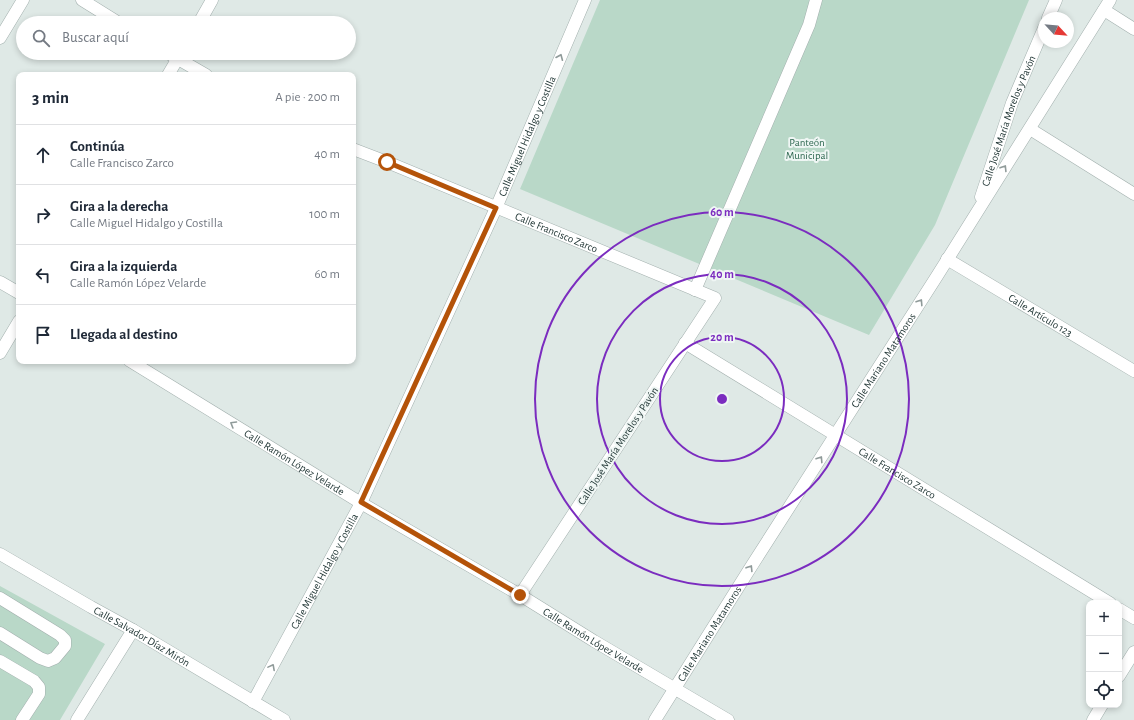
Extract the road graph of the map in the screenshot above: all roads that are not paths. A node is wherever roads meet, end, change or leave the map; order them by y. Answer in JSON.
{"nodes":[{"id":1,"x":23,"y":0,"type":"edge"},
{"id":2,"x":82,"y":0,"type":"edge"},
{"id":3,"x":212,"y":0,"type":"edge"},
{"id":4,"x":585,"y":0,"type":"edge"},
{"id":5,"x":816,"y":0,"type":"edge"},
{"id":6,"x":1056,"y":0,"type":"edge"},
{"id":7,"x":1107,"y":5,"type":"edge"},
{"id":8,"x":1051,"y":12,"type":"edge"},
{"id":9,"x":108,"y":16,"type":"edge"},
{"id":10,"x":203,"y":16,"type":"edge"},
{"id":11,"x":1134,"y":29,"type":"edge"},
{"id":12,"x":0,"y":38,"type":"edge"},
{"id":13,"x":1038,"y":42,"type":"edge"},
{"id":14,"x":174,"y":60,"type":"edge"},
{"id":15,"x":184,"y":60,"type":"edge"},
{"id":16,"x":169,"y":72,"type":"edge"},
{"id":17,"x":202,"y":72,"type":"edge"},
{"id":18,"x":1030,"y":129,"type":"junction"},
{"id":19,"x":356,"y":150,"type":"edge"},
{"id":20,"x":1134,"y":194,"type":"edge"},
{"id":21,"x":496,"y":208,"type":"junction"},
{"id":22,"x":975,"y":215,"type":"junction"},
{"id":23,"x":947,"y":260,"type":"junction"},
{"id":24,"x":0,"y":282,"type":"edge"},
{"id":25,"x":695,"y":290,"type":"junction"},
{"id":26,"x":16,"y":291,"type":"edge"},
{"id":27,"x":715,"y":298,"type":"joint"},
{"id":28,"x":16,"y":326,"type":"edge"},
{"id":29,"x":685,"y":343,"type":"junction"},
{"id":30,"x":0,"y":353,"type":"edge"},
{"id":31,"x":135,"y":364,"type":"edge"},
{"id":32,"x":1134,"y":371,"type":"edge"},
{"id":33,"x":835,"y":435,"type":"junction"},
{"id":34,"x":361,"y":502,"type":"junction"},
{"id":35,"x":0,"y":554,"type":"edge"},
{"id":36,"x":520,"y":595,"type":"junction"},
{"id":37,"x":0,"y":598,"type":"edge"},
{"id":38,"x":1105,"y":600,"type":"edge"},
{"id":39,"x":1122,"y":611,"type":"edge"},
{"id":40,"x":1134,"y":618,"type":"edge"},
{"id":41,"x":133,"y":630,"type":"junction"},
{"id":42,"x":0,"y":633,"type":"edge"},
{"id":43,"x":1134,"y":652,"type":"edge"},
{"id":44,"x":0,"y":661,"type":"edge"},
{"id":45,"x":1122,"y":672,"type":"edge"},
{"id":46,"x":674,"y":689,"type":"junction"},
{"id":47,"x":253,"y":702,"type":"junction"},
{"id":48,"x":1100,"y":708,"type":"edge"},
{"id":49,"x":22,"y":720,"type":"edge"},
{"id":50,"x":77,"y":720,"type":"edge"},
{"id":51,"x":284,"y":720,"type":"edge"},
{"id":52,"x":655,"y":720,"type":"edge"},
{"id":53,"x":728,"y":720,"type":"edge"},
{"id":54,"x":1093,"y":720,"type":"edge"}],
"edges":[{"from":1,"to":12,"type":"street"},
{"from":2,"to":9,"type":"street"},
{"from":3,"to":10,"type":"street"},
{"from":21,"to":4,"type":"street","name":"Calle Miguel Hidalgo y Costilla","one_way":true},
{"from":5,"to":25,"type":"street"},
{"from":6,"to":8,"type":"street"},
{"from":7,"to":11,"type":"street"},
{"from":7,"to":18,"type":"street","name":"Calle Mariano Matamoros"},
{"from":13,"to":22,"type":"street","name":"Calle José María Morelos y Pavón"},
{"from":14,"to":16,"type":"street"},
{"from":15,"to":17,"type":"street"},
{"from":18,"to":20,"type":"street"},
{"from":22,"to":18,"type":"street","name":"Calle Mariano Matamoros","one_way":true},
{"from":19,"to":21,"type":"street","name":"Calle Francisco Zarco"},
{"from":21,"to":25,"type":"street","name":"Calle Francisco Zarco"},
{"from":21,"to":34,"type":"street","name":"Calle Miguel Hidalgo y Costilla"},
{"from":22,"to":23,"type":"street","name":"Calle Mariano Matamoros"},
{"from":23,"to":32,"type":"street","name":"Calle Artículo 123"},
{"from":33,"to":23,"type":"street","name":"Calle Mariano Matamoros","one_way":true},
{"from":24,"to":26,"type":"street"},
{"from":25,"to":27,"type":"street","name":"Calle Francisco Zarco"},
{"from":27,"to":29,"type":"street","name":"Calle José María Morelos y Pavón"},
{"from":28,"to":30,"type":"street"},
{"from":29,"to":33,"type":"street","name":"Calle Francisco Zarco"},
{"from":29,"to":36,"type":"street","name":"Calle José María Morelos y Pavón"},
{"from":34,"to":31,"type":"street","name":"Calle Ramón López Velarde","one_way":true},
{"from":33,"to":38,"type":"street","name":"Calle Francisco Zarco"},
{"from":46,"to":33,"type":"street","name":"Calle Mariano Matamoros","one_way":true},
{"from":34,"to":36,"type":"street","name":"Calle Ramón López Velarde"},
{"from":47,"to":34,"type":"street","name":"Calle Miguel Hidalgo y Costilla","one_way":true},
{"from":35,"to":41,"type":"street","name":"Calle Salvador Díaz Mirón"},
{"from":36,"to":46,"type":"street","name":"Calle Ramón López Velarde"},
{"from":37,"to":42,"type":"street"},
{"from":39,"to":40,"type":"street"},
{"from":41,"to":47,"type":"street","name":"Calle Salvador Díaz Mirón"},
{"from":41,"to":50,"type":"street"},
{"from":43,"to":45,"type":"street"},
{"from":44,"to":49,"type":"street"},
{"from":46,"to":52,"type":"street","name":"Calle Mariano Matamoros"},
{"from":46,"to":53,"type":"street","name":"Calle Ramón López Velarde"},
{"from":47,"to":51,"type":"street","name":"Calle Salvador Díaz Mirón"},
{"from":48,"to":54,"type":"street"}]}
